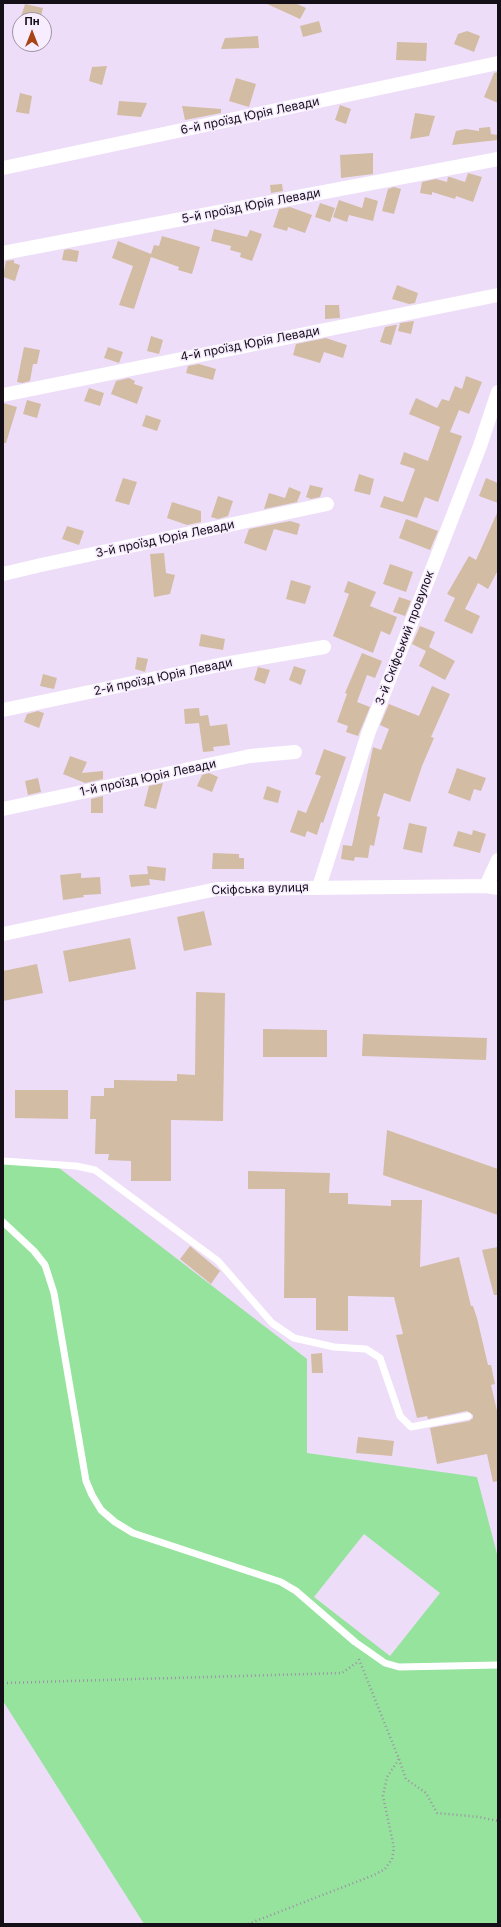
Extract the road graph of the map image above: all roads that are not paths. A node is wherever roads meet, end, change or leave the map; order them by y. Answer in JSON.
{"nodes":[{"id":1,"x":498,"y":63,"type":"edge"},
{"id":2,"x":498,"y":159,"type":"edge"},
{"id":3,"x":3,"y":168,"type":"edge"},
{"id":4,"x":3,"y":253,"type":"edge"},
{"id":5,"x":498,"y":295,"type":"edge"},
{"id":6,"x":498,"y":392,"type":"edge"},
{"id":7,"x":3,"y":395,"type":"edge"},
{"id":8,"x":327,"y":504,"type":"dead end"},
{"id":9,"x":3,"y":574,"type":"edge"},
{"id":10,"x":324,"y":647,"type":"dead end"},
{"id":11,"x":3,"y":710,"type":"edge"},
{"id":12,"x":295,"y":752,"type":"dead end"},
{"id":13,"x":3,"y":809,"type":"edge"},
{"id":14,"x":498,"y":860,"type":"edge"},
{"id":15,"x":320,"y":887,"type":"junction"},
{"id":16,"x":492,"y":887,"type":"edge"},
{"id":17,"x":3,"y":934,"type":"edge"},
{"id":18,"x":3,"y":1161,"type":"edge"},
{"id":19,"x":3,"y":1222,"type":"edge"},
{"id":20,"x":468,"y":1416,"type":"dead end"},
{"id":21,"x":498,"y":1665,"type":"edge"}],
"edges":[{"from":1,"to":3,"type":"street","name":"6-й проїзд Юрія Левади"},
{"from":2,"to":4,"type":"street","name":"5-й проїзд Юрія Левади"},
{"from":5,"to":7,"type":"street","name":"4-й проїзд Юрія Левади"},
{"from":6,"to":15,"type":"street","name":"3-й Скіфський провулок"},
{"from":8,"to":9,"type":"street","name":"3-й проїзд Юрія Левади"},
{"from":10,"to":11,"type":"street","name":"2-й проїзд Юрія Левади"},
{"from":12,"to":13,"type":"street","name":"1-й проїзд Юрія Левади"},
{"from":14,"to":16,"type":"street"},
{"from":15,"to":16,"type":"street","name":"Скіфська вулиця"},
{"from":15,"to":17,"type":"street","name":"Скіфська вулиця"},
{"from":18,"to":20,"type":"lane"},
{"from":19,"to":21,"type":"lane"}]}
